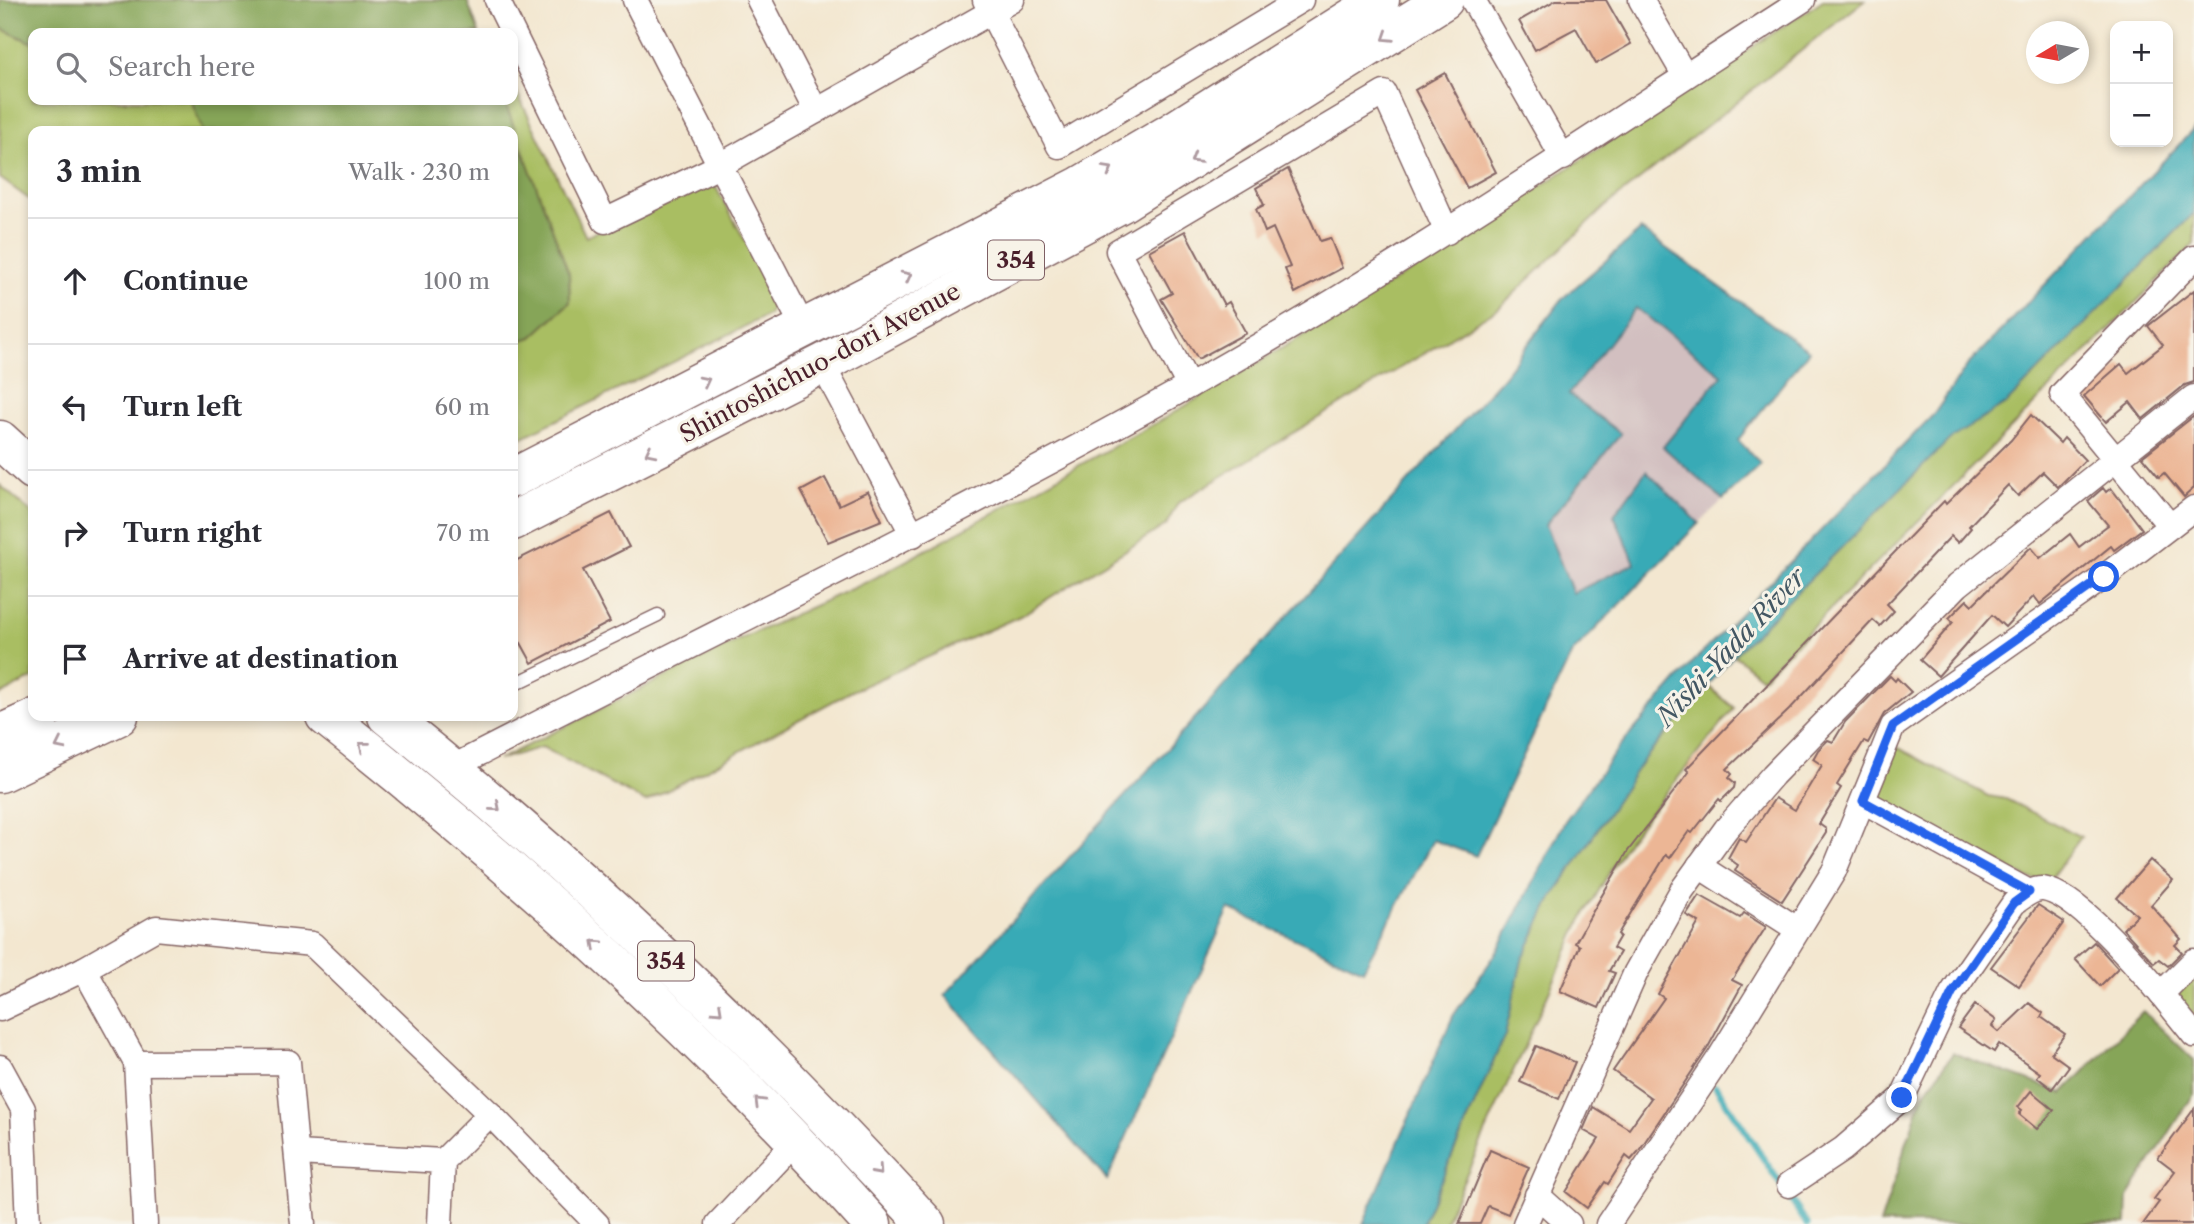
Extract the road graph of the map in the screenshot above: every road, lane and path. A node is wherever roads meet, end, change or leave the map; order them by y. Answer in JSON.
{"nodes":[{"id":1,"x":497,"y":0,"type":"edge"},
{"id":2,"x":635,"y":0,"type":"edge"},
{"id":3,"x":759,"y":0,"type":"edge"},
{"id":4,"x":1301,"y":0,"type":"edge"},
{"id":5,"x":1380,"y":0,"type":"edge"},
{"id":6,"x":1444,"y":0,"type":"edge"},
{"id":7,"x":1473,"y":0,"type":"edge"},
{"id":8,"x":1641,"y":0,"type":"edge"},
{"id":9,"x":1803,"y":0,"type":"edge"},
{"id":10,"x":996,"y":4,"type":"edge"},
{"id":11,"x":511,"y":28,"type":"edge"},
{"id":12,"x":518,"y":43,"type":"edge"},
{"id":13,"x":1685,"y":76,"type":"junction"},
{"id":14,"x":816,"y":111,"type":"junction"},
{"id":15,"x":1563,"y":158,"type":"junction"},
{"id":16,"x":719,"y":166,"type":"junction"},
{"id":17,"x":1447,"y":232,"type":"junction"},
{"id":18,"x":2194,"y":258,"type":"edge"},
{"id":19,"x":804,"y":330,"type":"junction"},
{"id":20,"x":822,"y":364,"type":"junction"},
{"id":21,"x":1189,"y":386,"type":"junction"},
{"id":22,"x":2194,"y":397,"type":"edge"},
{"id":23,"x":0,"y":440,"type":"edge"},
{"id":24,"x":2116,"y":460,"type":"junction"},
{"id":25,"x":28,"y":465,"type":"edge"},
{"id":26,"x":518,"y":475,"type":"edge"},
{"id":27,"x":2194,"y":508,"type":"edge"},
{"id":28,"x":518,"y":518,"type":"edge"},
{"id":29,"x":2170,"y":527,"type":"junction"},
{"id":30,"x":913,"y":535,"type":"junction"},
{"id":31,"x":658,"y":615,"type":"dead end"},
{"id":32,"x":518,"y":682,"type":"edge"},
{"id":33,"x":29,"y":721,"type":"edge"},
{"id":34,"x":109,"y":721,"type":"edge"},
{"id":35,"x":331,"y":721,"type":"edge"},
{"id":36,"x":402,"y":721,"type":"edge"},
{"id":37,"x":0,"y":734,"type":"edge"},
{"id":38,"x":452,"y":768,"type":"junction"},
{"id":39,"x":0,"y":773,"type":"edge"},
{"id":40,"x":1863,"y":801,"type":"junction"},
{"id":41,"x":1699,"y":866,"type":"junction"},
{"id":42,"x":2029,"y":892,"type":"junction"},
{"id":43,"x":1797,"y":929,"type":"junction"},
{"id":44,"x":2194,"y":961,"type":"edge"},
{"id":45,"x":84,"y":969,"type":"junction"},
{"id":46,"x":2161,"y":994,"type":"junction"},
{"id":47,"x":0,"y":1009,"type":"edge"},
{"id":48,"x":2194,"y":1035,"type":"edge"},
{"id":49,"x":136,"y":1063,"type":"junction"},
{"id":50,"x":0,"y":1067,"type":"edge"},
{"id":51,"x":490,"y":1114,"type":"junction"},
{"id":52,"x":797,"y":1140,"type":"junction"},
{"id":53,"x":297,"y":1153,"type":"junction"},
{"id":54,"x":443,"y":1161,"type":"junction"},
{"id":55,"x":1789,"y":1185,"type":"dead end"},
{"id":56,"x":1537,"y":1195,"type":"junction"},
{"id":57,"x":28,"y":1224,"type":"edge"},
{"id":58,"x":145,"y":1224,"type":"edge"},
{"id":59,"x":303,"y":1224,"type":"edge"},
{"id":60,"x":440,"y":1224,"type":"edge"},
{"id":61,"x":597,"y":1224,"type":"edge"},
{"id":62,"x":718,"y":1224,"type":"edge"},
{"id":63,"x":872,"y":1224,"type":"edge"},
{"id":64,"x":926,"y":1224,"type":"edge"},
{"id":65,"x":1525,"y":1224,"type":"edge"},
{"id":66,"x":1569,"y":1224,"type":"edge"},
{"id":67,"x":1608,"y":1224,"type":"edge"}],
"edges":[{"from":1,"to":11,"type":"street"},
{"from":2,"to":16,"type":"street"},
{"from":3,"to":14,"type":"street"},
{"from":4,"to":10,"type":"street"},
{"from":19,"to":5,"type":"main road","name":"Shintoshichuo-dori Avenue","number":"354","one_way":true},
{"from":6,"to":20,"type":"main road","name":"Shintoshichuo-dori Avenue","number":"354","one_way":true},
{"from":7,"to":15,"type":"street"},
{"from":8,"to":13,"type":"street"},
{"from":9,"to":13,"type":"street"},
{"from":10,"to":14,"type":"street"},
{"from":12,"to":16,"type":"street"},
{"from":13,"to":15,"type":"street"},
{"from":14,"to":16,"type":"street"},
{"from":15,"to":17,"type":"street"},
{"from":16,"to":19,"type":"street"},
{"from":17,"to":21,"type":"street"},
{"from":17,"to":21,"type":"street"},
{"from":18,"to":24,"type":"street"},
{"from":26,"to":19,"type":"main road","name":"Shintoshichuo-dori Avenue","number":"354","one_way":true},
{"from":20,"to":28,"type":"main road","name":"Shintoshichuo-dori Avenue","number":"354","one_way":true},
{"from":20,"to":30,"type":"street"},
{"from":21,"to":30,"type":"street"},
{"from":22,"to":24,"type":"street"},
{"from":23,"to":25,"type":"main road"},
{"from":24,"to":29,"type":"street"},
{"from":24,"to":41,"type":"street"},
{"from":27,"to":29,"type":"street"},
{"from":29,"to":40,"type":"street"},
{"from":30,"to":38,"type":"street"},
{"from":31,"to":32,"type":"lane"},
{"from":33,"to":37,"type":"main road"},
{"from":34,"to":39,"type":"main road","one_way":true},
{"from":52,"to":35,"type":"main road","number":"354","one_way":true},
{"from":36,"to":38,"type":"main road","number":"354"},
{"from":38,"to":64,"type":"main road","number":"354","one_way":true},
{"from":40,"to":42,"type":"street"},
{"from":40,"to":43,"type":"street"},
{"from":41,"to":43,"type":"street"},
{"from":41,"to":56,"type":"street"},
{"from":42,"to":46,"type":"street"},
{"from":42,"to":55,"type":"street"},
{"from":43,"to":67,"type":"street"},
{"from":44,"to":46,"type":"street"},
{"from":45,"to":47,"type":"street"},
{"from":45,"to":49,"type":"street"},
{"from":45,"to":51,"type":"street"},
{"from":46,"to":48,"type":"street"},
{"from":49,"to":53,"type":"street"},
{"from":49,"to":58,"type":"street"},
{"from":50,"to":57,"type":"street"},
{"from":51,"to":54,"type":"street"},
{"from":51,"to":61,"type":"street"},
{"from":52,"to":62,"type":"street"},
{"from":52,"to":63,"type":"main road","number":"354"},
{"from":53,"to":54,"type":"street"},
{"from":53,"to":59,"type":"street"},
{"from":54,"to":60,"type":"street"},
{"from":56,"to":65,"type":"street"},
{"from":56,"to":66,"type":"street"}]}
